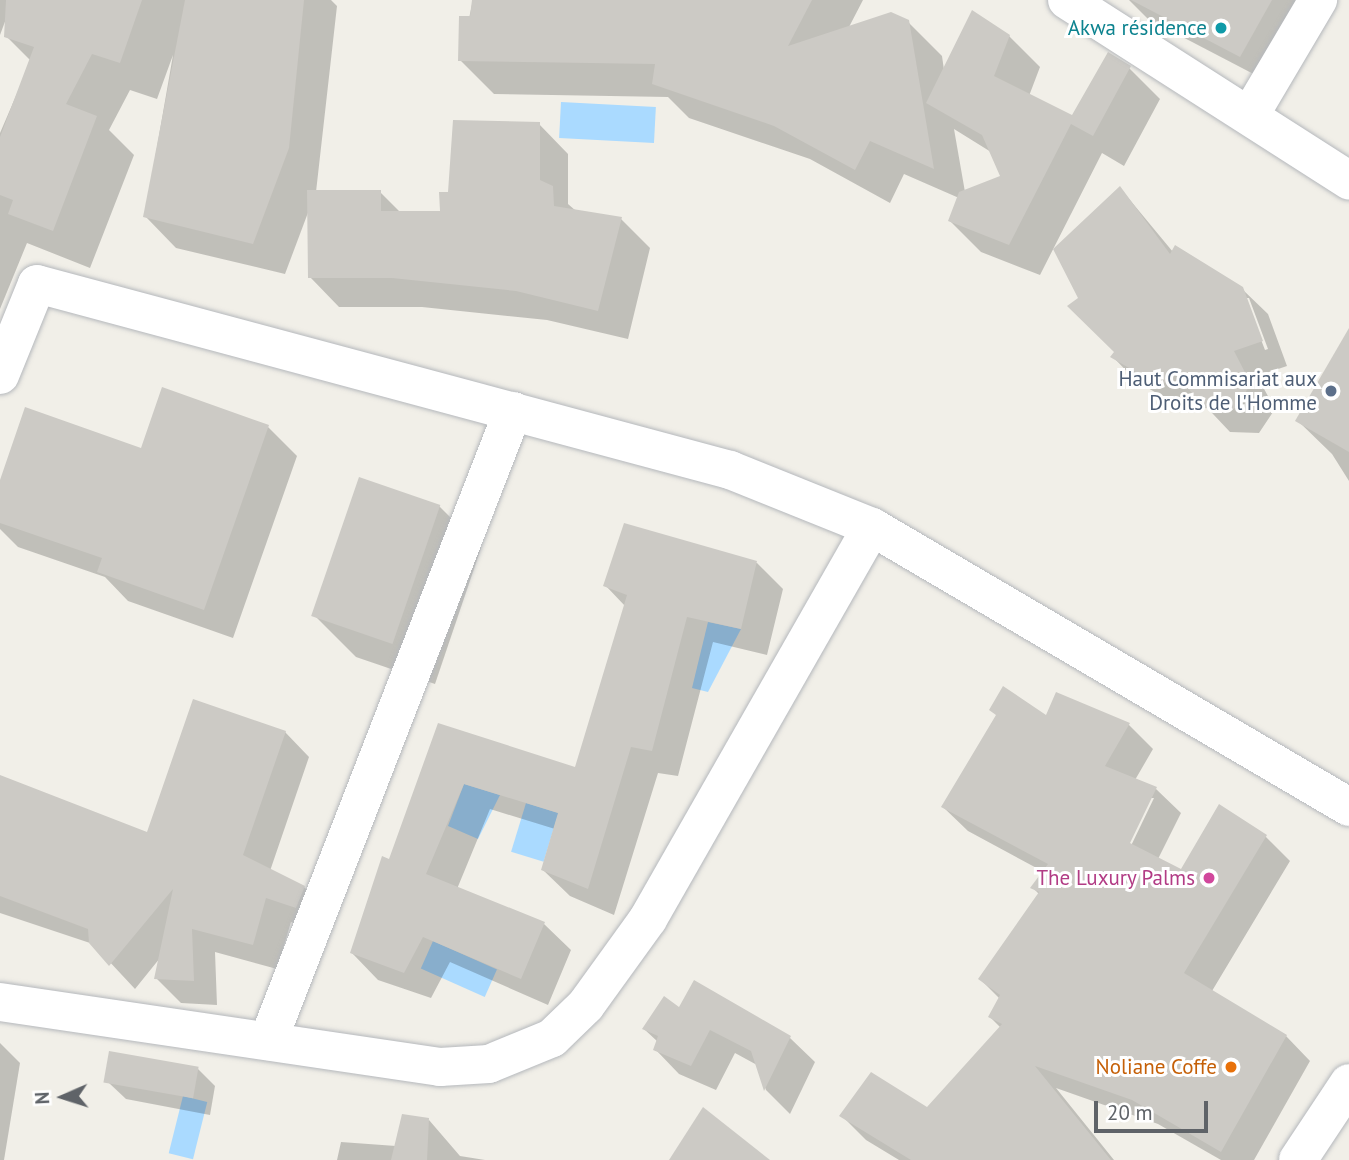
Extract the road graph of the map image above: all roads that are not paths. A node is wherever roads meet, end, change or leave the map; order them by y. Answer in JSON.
{"nodes":[{"id":1,"x":1067,"y":0,"type":"edge"},
{"id":2,"x":1318,"y":0,"type":"edge"},
{"id":3,"x":1250,"y":115,"type":"junction"},
{"id":4,"x":1349,"y":180,"type":"edge"},
{"id":5,"x":0,"y":375,"type":"edge"},
{"id":6,"x":513,"y":411,"type":"junction"},
{"id":7,"x":872,"y":527,"type":"junction"},
{"id":8,"x":1349,"y":807,"type":"edge"},
{"id":9,"x":0,"y":1002,"type":"edge"},
{"id":10,"x":268,"y":1041,"type":"junction"},
{"id":11,"x":1349,"y":1083,"type":"edge"},
{"id":12,"x":1298,"y":1160,"type":"edge"}],
"edges":[{"from":1,"to":3,"type":"street"},
{"from":2,"to":3,"type":"street"},
{"from":3,"to":4,"type":"street"},
{"from":5,"to":6,"type":"street"},
{"from":6,"to":7,"type":"street"},
{"from":6,"to":10,"type":"street"},
{"from":7,"to":8,"type":"street"},
{"from":7,"to":10,"type":"street"},
{"from":9,"to":10,"type":"street"},
{"from":11,"to":12,"type":"street"}]}
